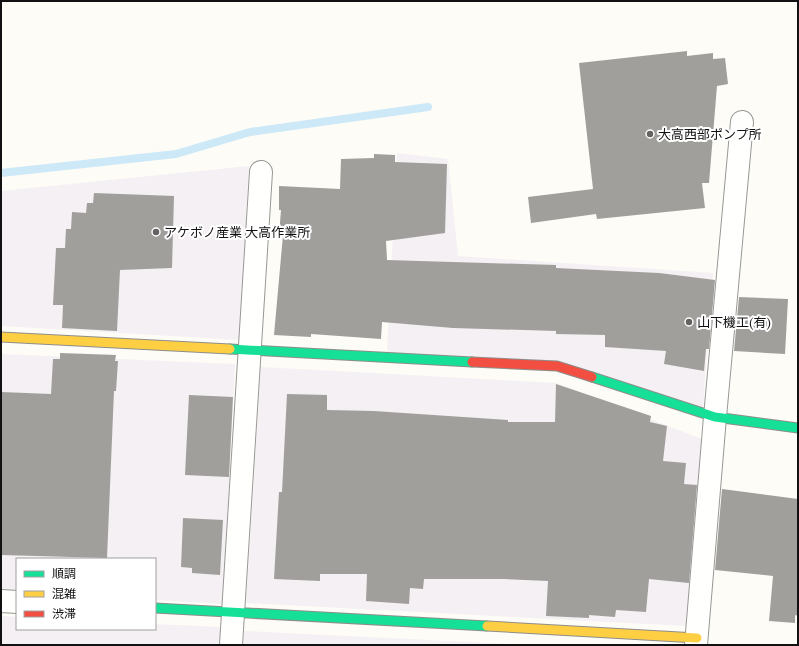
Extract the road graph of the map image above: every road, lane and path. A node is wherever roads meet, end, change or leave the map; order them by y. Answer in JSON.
{"nodes":[{"id":1,"x":742,"y":122,"type":"dead end"},
{"id":2,"x":261,"y":172,"type":"dead end"},
{"id":3,"x":1,"y":337,"type":"edge"},
{"id":4,"x":249,"y":351,"type":"junction"},
{"id":5,"x":715,"y":417,"type":"junction"},
{"id":6,"x":798,"y":428,"type":"edge"},
{"id":7,"x":1,"y":601,"type":"edge"},
{"id":8,"x":16,"y":602,"type":"edge"},
{"id":9,"x":156,"y":608,"type":"edge"},
{"id":10,"x":233,"y":612,"type":"junction"},
{"id":11,"x":697,"y":642,"type":"edge"},
{"id":12,"x":231,"y":645,"type":"edge"}],
"edges":[{"from":1,"to":5,"type":"street"},
{"from":2,"to":4,"type":"street"},
{"from":3,"to":4,"type":"street"},
{"from":4,"to":5,"type":"street"},
{"from":4,"to":10,"type":"street"},
{"from":5,"to":6,"type":"street"},
{"from":5,"to":11,"type":"street"},
{"from":7,"to":8,"type":"street"},
{"from":9,"to":10,"type":"street"},
{"from":10,"to":11,"type":"street"},
{"from":10,"to":12,"type":"street"}]}
